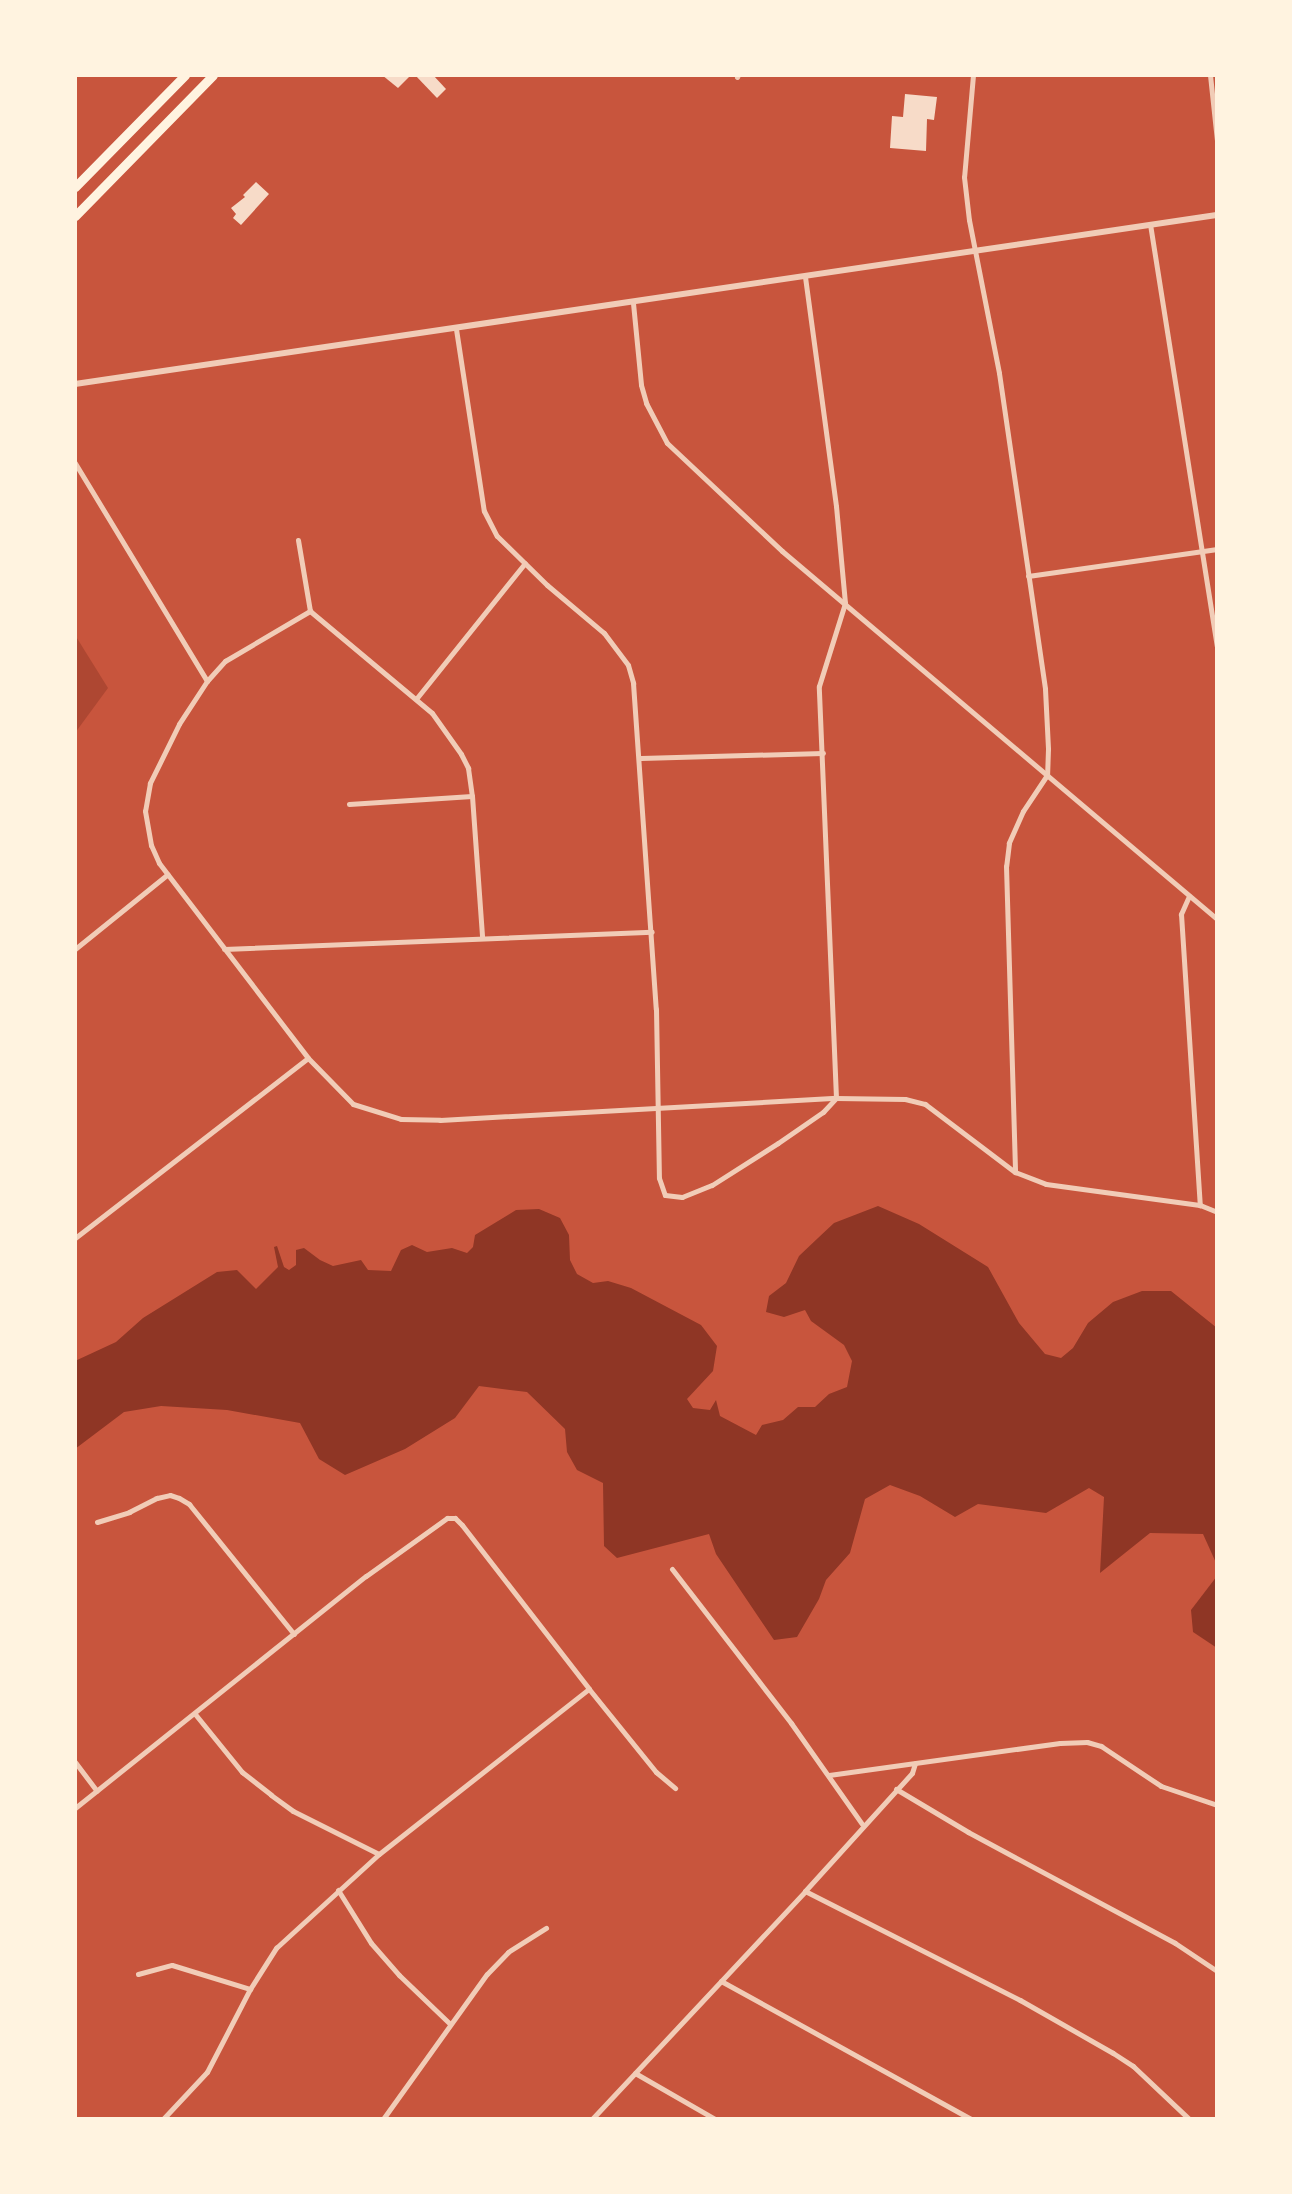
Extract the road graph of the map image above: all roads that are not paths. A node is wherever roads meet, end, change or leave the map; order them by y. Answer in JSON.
{"nodes":[{"id":1,"x":185,"y":75,"type":"edge"},
{"id":2,"x":213,"y":75,"type":"edge"},
{"id":3,"x":973,"y":75,"type":"edge"},
{"id":4,"x":1210,"y":75,"type":"edge"},
{"id":5,"x":1217,"y":140,"type":"edge"},
{"id":6,"x":75,"y":187,"type":"edge"},
{"id":7,"x":1217,"y":215,"type":"edge"},
{"id":8,"x":75,"y":216,"type":"edge"},
{"id":9,"x":1150,"y":224,"type":"junction"},
{"id":10,"x":975,"y":250,"type":"junction"},
{"id":11,"x":805,"y":276,"type":"junction"},
{"id":12,"x":633,"y":303,"type":"junction"},
{"id":13,"x":456,"y":329,"type":"junction"},
{"id":14,"x":75,"y":384,"type":"edge"},
{"id":15,"x":75,"y":463,"type":"edge"},
{"id":16,"x":298,"y":540,"type":"dead end"},
{"id":17,"x":1217,"y":549,"type":"edge"},
{"id":18,"x":1202,"y":551,"type":"junction"},
{"id":19,"x":524,"y":563,"type":"junction"},
{"id":20,"x":1028,"y":576,"type":"junction"},
{"id":21,"x":845,"y":603,"type":"junction"},
{"id":22,"x":310,"y":611,"type":"junction"},
{"id":23,"x":1217,"y":646,"type":"edge"},
{"id":24,"x":207,"y":681,"type":"junction"},
{"id":25,"x":416,"y":699,"type":"junction"},
{"id":26,"x":823,"y":754,"type":"junction"},
{"id":27,"x":640,"y":758,"type":"junction"},
{"id":28,"x":1047,"y":775,"type":"junction"},
{"id":29,"x":472,"y":796,"type":"junction"},
{"id":30,"x":349,"y":804,"type":"dead end"},
{"id":31,"x":168,"y":874,"type":"junction"},
{"id":32,"x":1189,"y":896,"type":"junction"},
{"id":33,"x":1217,"y":919,"type":"edge"},
{"id":34,"x":652,"y":932,"type":"junction"},
{"id":35,"x":482,"y":937,"type":"junction"},
{"id":36,"x":75,"y":949,"type":"edge"},
{"id":37,"x":224,"y":949,"type":"junction"},
{"id":38,"x":309,"y":1058,"type":"junction"},
{"id":39,"x":836,"y":1098,"type":"junction"},
{"id":40,"x":658,"y":1107,"type":"junction"},
{"id":41,"x":1015,"y":1172,"type":"junction"},
{"id":42,"x":1200,"y":1205,"type":"junction"},
{"id":43,"x":1217,"y":1212,"type":"edge"},
{"id":44,"x":76,"y":1236,"type":"edge"},
{"id":45,"x":97,"y":1521,"type":"dead end"},
{"id":46,"x":672,"y":1569,"type":"dead end"},
{"id":47,"x":294,"y":1634,"type":"junction"},
{"id":48,"x":589,"y":1689,"type":"junction"},
{"id":49,"x":195,"y":1714,"type":"junction"},
{"id":50,"x":75,"y":1762,"type":"edge"},
{"id":51,"x":915,"y":1763,"type":"junction"},
{"id":52,"x":829,"y":1775,"type":"junction"},
{"id":53,"x":675,"y":1788,"type":"dead end"},
{"id":54,"x":896,"y":1789,"type":"junction"},
{"id":55,"x":97,"y":1791,"type":"junction"},
{"id":56,"x":1217,"y":1805,"type":"edge"},
{"id":57,"x":75,"y":1808,"type":"edge"},
{"id":58,"x":862,"y":1824,"type":"junction"},
{"id":59,"x":379,"y":1854,"type":"junction"},
{"id":60,"x":338,"y":1890,"type":"junction"},
{"id":61,"x":804,"y":1891,"type":"junction"},
{"id":62,"x":545,"y":1928,"type":"dead end"},
{"id":63,"x":1217,"y":1971,"type":"edge"},
{"id":64,"x":138,"y":1974,"type":"dead end"},
{"id":65,"x":721,"y":1981,"type":"junction"},
{"id":66,"x":250,"y":1989,"type":"junction"},
{"id":67,"x":449,"y":2023,"type":"junction"},
{"id":68,"x":635,"y":2073,"type":"junction"},
{"id":69,"x":163,"y":2119,"type":"edge"},
{"id":70,"x":383,"y":2119,"type":"edge"},
{"id":71,"x":592,"y":2119,"type":"edge"},
{"id":72,"x":715,"y":2119,"type":"edge"},
{"id":73,"x":971,"y":2119,"type":"edge"},
{"id":74,"x":1189,"y":2119,"type":"edge"}],
"edges":[{"from":1,"to":6,"type":"highway"},
{"from":2,"to":8,"type":"highway"},
{"from":3,"to":10,"type":"street"},
{"from":4,"to":5,"type":"street"},
{"from":7,"to":9,"type":"street"},
{"from":9,"to":10,"type":"street"},
{"from":9,"to":18,"type":"street"},
{"from":10,"to":11,"type":"street"},
{"from":10,"to":20,"type":"street"},
{"from":11,"to":12,"type":"street"},
{"from":11,"to":21,"type":"street"},
{"from":12,"to":13,"type":"street"},
{"from":12,"to":21,"type":"street"},
{"from":13,"to":14,"type":"street"},
{"from":13,"to":19,"type":"street"},
{"from":15,"to":24,"type":"street"},
{"from":16,"to":22,"type":"street"},
{"from":17,"to":18,"type":"street"},
{"from":18,"to":20,"type":"street"},
{"from":18,"to":23,"type":"street"},
{"from":19,"to":25,"type":"street"},
{"from":19,"to":27,"type":"street"},
{"from":20,"to":28,"type":"street"},
{"from":21,"to":26,"type":"street"},
{"from":21,"to":28,"type":"street"},
{"from":22,"to":24,"type":"street"},
{"from":22,"to":25,"type":"street"},
{"from":24,"to":31,"type":"street"},
{"from":25,"to":29,"type":"street"},
{"from":26,"to":27,"type":"street"},
{"from":26,"to":39,"type":"street"},
{"from":27,"to":34,"type":"street"},
{"from":28,"to":32,"type":"street"},
{"from":28,"to":41,"type":"street"},
{"from":29,"to":30,"type":"street"},
{"from":29,"to":35,"type":"street"},
{"from":31,"to":36,"type":"street"},
{"from":31,"to":37,"type":"street"},
{"from":32,"to":33,"type":"street"},
{"from":32,"to":42,"type":"street"},
{"from":34,"to":35,"type":"street"},
{"from":34,"to":40,"type":"street"},
{"from":35,"to":37,"type":"street"},
{"from":37,"to":38,"type":"street"},
{"from":38,"to":40,"type":"street"},
{"from":38,"to":44,"type":"street"},
{"from":39,"to":40,"type":"street"},
{"from":39,"to":40,"type":"street"},
{"from":39,"to":41,"type":"street"},
{"from":41,"to":42,"type":"street"},
{"from":42,"to":43,"type":"street"},
{"from":45,"to":47,"type":"street"},
{"from":46,"to":52,"type":"street"},
{"from":47,"to":48,"type":"street"},
{"from":47,"to":49,"type":"street"},
{"from":48,"to":53,"type":"street"},
{"from":48,"to":59,"type":"street"},
{"from":49,"to":55,"type":"street"},
{"from":49,"to":59,"type":"street"},
{"from":50,"to":55,"type":"street"},
{"from":51,"to":52,"type":"street"},
{"from":51,"to":54,"type":"street"},
{"from":51,"to":56,"type":"street"},
{"from":52,"to":58,"type":"street"},
{"from":54,"to":58,"type":"street"},
{"from":54,"to":63,"type":"street"},
{"from":55,"to":57,"type":"street"},
{"from":58,"to":61,"type":"street"},
{"from":59,"to":60,"type":"street"},
{"from":60,"to":66,"type":"street"},
{"from":60,"to":67,"type":"street"},
{"from":61,"to":65,"type":"street"},
{"from":61,"to":74,"type":"street"},
{"from":62,"to":67,"type":"street"},
{"from":64,"to":66,"type":"street"},
{"from":65,"to":68,"type":"street"},
{"from":65,"to":73,"type":"street"},
{"from":66,"to":69,"type":"street"},
{"from":67,"to":70,"type":"street"},
{"from":68,"to":71,"type":"street"},
{"from":68,"to":72,"type":"street"}]}
